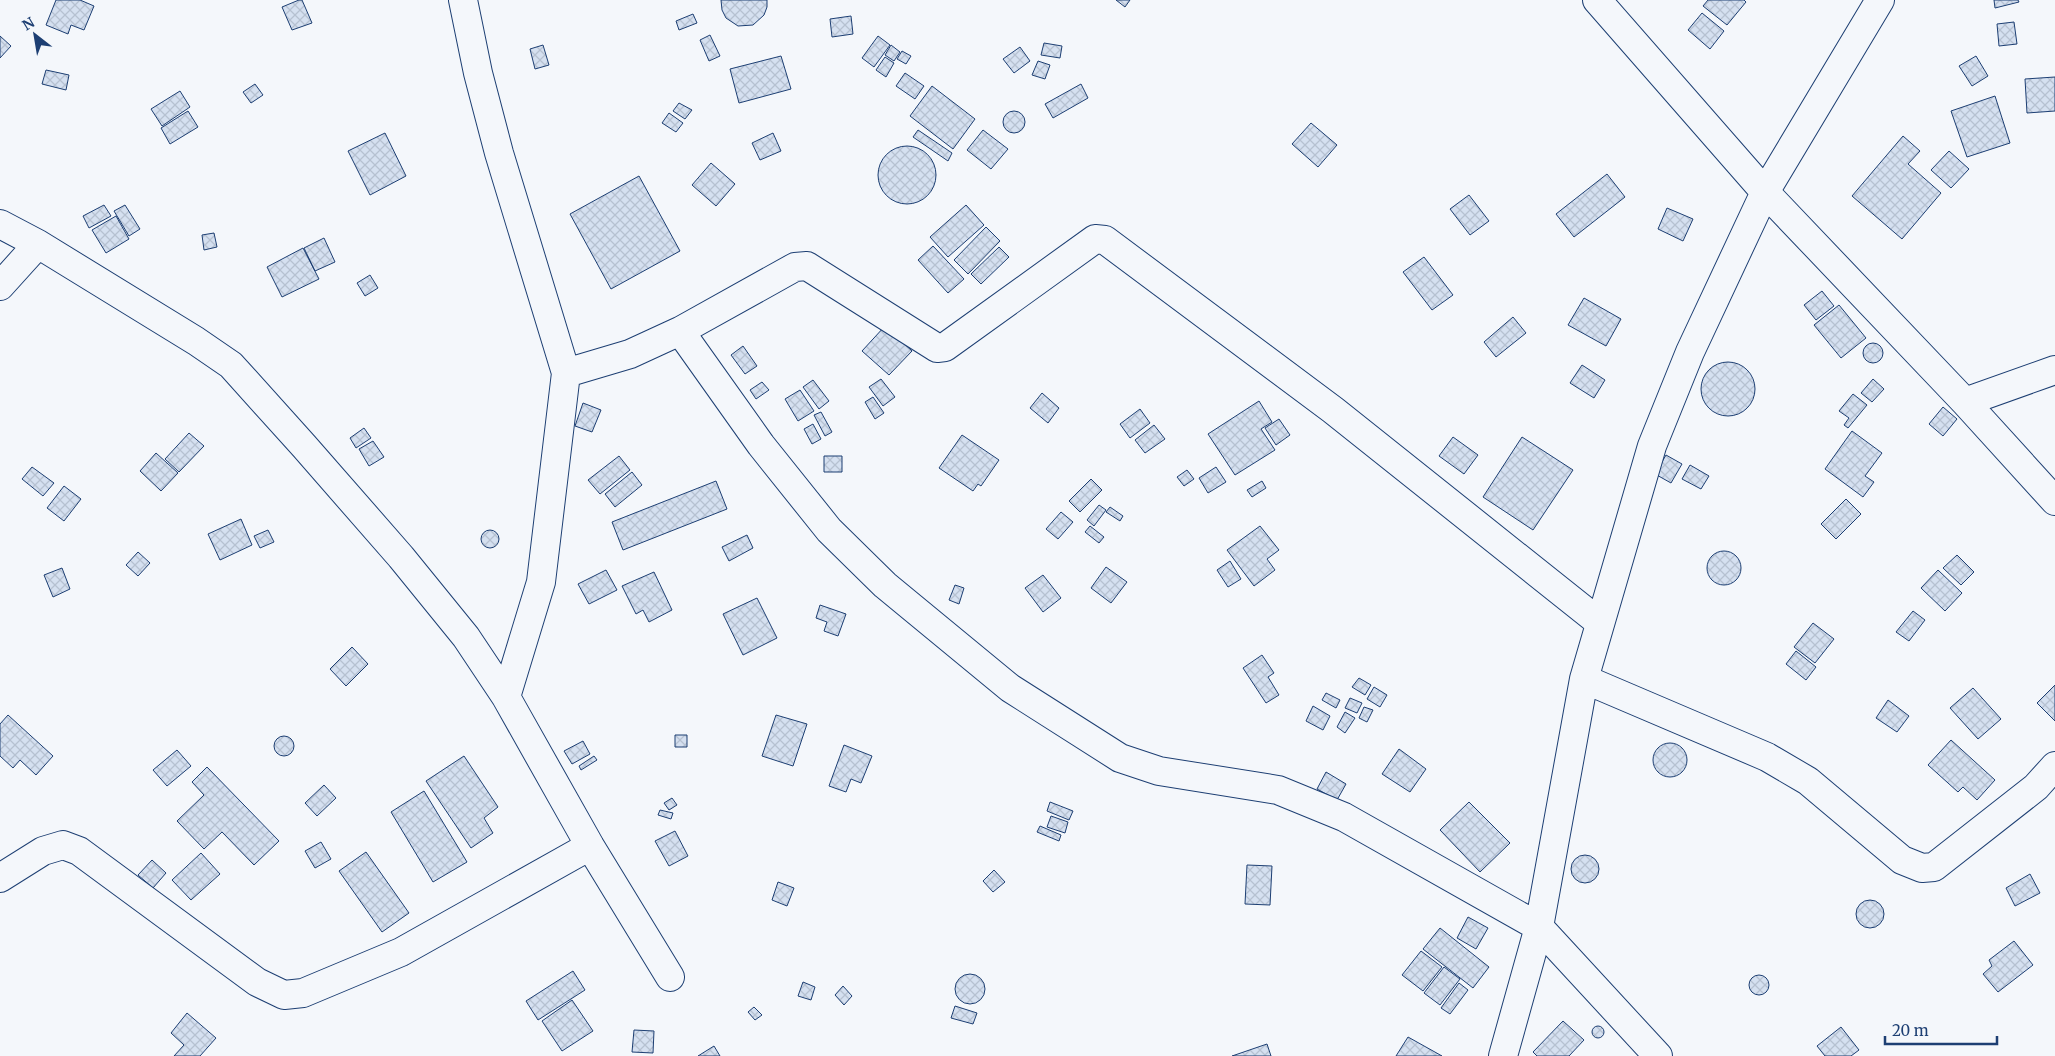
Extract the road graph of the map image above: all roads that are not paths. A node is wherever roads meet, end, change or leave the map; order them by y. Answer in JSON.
{"nodes":[{"id":1,"x":462,"y":0,"type":"edge"},
{"id":2,"x":1597,"y":0,"type":"edge"},
{"id":3,"x":1880,"y":0,"type":"edge"},
{"id":4,"x":1765,"y":192,"type":"junction"},
{"id":5,"x":0,"y":224,"type":"edge"},
{"id":6,"x":38,"y":244,"type":"junction"},
{"id":7,"x":0,"y":286,"type":"edge"},
{"id":8,"x":680,"y":331,"type":"junction"},
{"id":9,"x":2055,"y":370,"type":"edge"},
{"id":10,"x":566,"y":374,"type":"junction"},
{"id":11,"x":1965,"y":402,"type":"junction"},
{"id":12,"x":2055,"y":501,"type":"edge"},
{"id":13,"x":1599,"y":622,"type":"junction"},
{"id":14,"x":1584,"y":679,"type":"junction"},
{"id":15,"x":506,"y":697,"type":"junction"},
{"id":16,"x":2055,"y":766,"type":"edge"},
{"id":17,"x":590,"y":846,"type":"junction"},
{"id":18,"x":0,"y":878,"type":"edge"},
{"id":19,"x":1539,"y":927,"type":"junction"},
{"id":20,"x":670,"y":977,"type":"dead end"},
{"id":21,"x":1503,"y":1056,"type":"edge"},
{"id":22,"x":1658,"y":1056,"type":"edge"}],
"edges":[{"from":1,"to":10,"type":"street"},
{"from":2,"to":4,"type":"street"},
{"from":3,"to":4,"type":"street"},
{"from":4,"to":11,"type":"street"},
{"from":4,"to":13,"type":"street"},
{"from":5,"to":6,"type":"street"},
{"from":6,"to":7,"type":"street"},
{"from":6,"to":15,"type":"street"},
{"from":8,"to":10,"type":"street"},
{"from":8,"to":13,"type":"street"},
{"from":8,"to":19,"type":"street"},
{"from":9,"to":11,"type":"street"},
{"from":10,"to":15,"type":"street"},
{"from":11,"to":12,"type":"street"},
{"from":13,"to":14,"type":"street"},
{"from":14,"to":16,"type":"street"},
{"from":14,"to":19,"type":"street"},
{"from":15,"to":17,"type":"street"},
{"from":17,"to":18,"type":"street"},
{"from":17,"to":20,"type":"street"},
{"from":19,"to":21,"type":"street"},
{"from":19,"to":22,"type":"street"}]}
